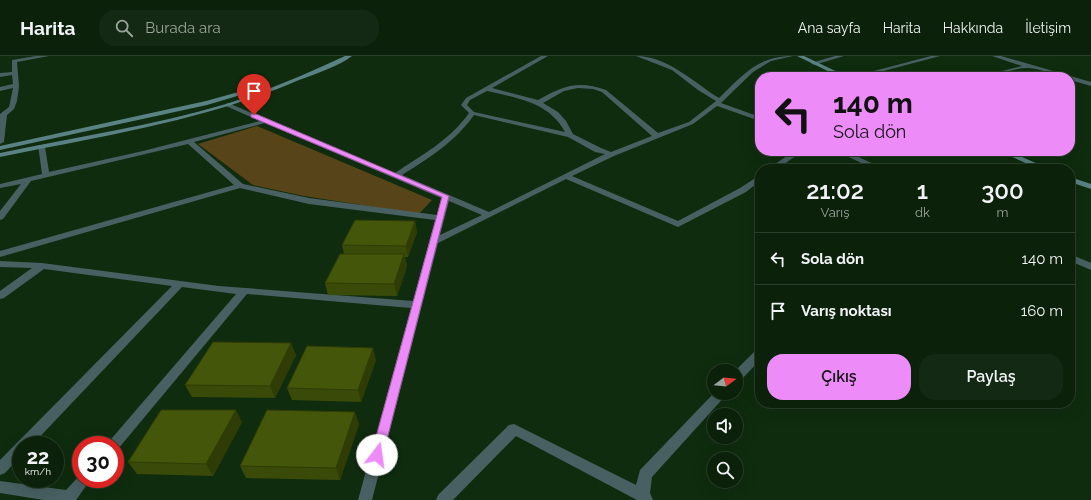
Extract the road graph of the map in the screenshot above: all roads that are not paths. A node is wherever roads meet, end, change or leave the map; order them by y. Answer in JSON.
{"nodes":[{"id":1,"x":46,"y":56,"type":"edge"},
{"id":2,"x":335,"y":56,"type":"edge"},
{"id":3,"x":349,"y":56,"type":"edge"},
{"id":4,"x":545,"y":56,"type":"edge"},
{"id":5,"x":638,"y":56,"type":"edge"},
{"id":6,"x":790,"y":56,"type":"edge"},
{"id":7,"x":800,"y":56,"type":"edge"},
{"id":8,"x":841,"y":56,"type":"edge"},
{"id":9,"x":937,"y":56,"type":"edge"},
{"id":10,"x":995,"y":56,"type":"edge"},
{"id":11,"x":13,"y":58,"type":"edge"},
{"id":12,"x":814,"y":63,"type":"junction"},
{"id":13,"x":1027,"y":66,"type":"junction"},
{"id":14,"x":834,"y":72,"type":"edge"},
{"id":15,"x":874,"y":72,"type":"edge"},
{"id":16,"x":1002,"y":72,"type":"edge"},
{"id":17,"x":1048,"y":72,"type":"edge"},
{"id":18,"x":15,"y":73,"type":"junction"},
{"id":19,"x":0,"y":76,"type":"edge"},
{"id":20,"x":1075,"y":81,"type":"edge"},
{"id":21,"x":1091,"y":84,"type":"edge"},
{"id":22,"x":16,"y":86,"type":"junction"},
{"id":23,"x":0,"y":89,"type":"edge"},
{"id":24,"x":486,"y":89,"type":"junction"},
{"id":25,"x":538,"y":102,"type":"junction"},
{"id":26,"x":718,"y":103,"type":"junction"},
{"id":27,"x":228,"y":105,"type":"junction"},
{"id":28,"x":472,"y":112,"type":"junction"},
{"id":29,"x":2,"y":115,"type":"edge"},
{"id":30,"x":755,"y":117,"type":"edge"},
{"id":31,"x":266,"y":121,"type":"junction"},
{"id":32,"x":570,"y":135,"type":"junction"},
{"id":33,"x":657,"y":136,"type":"junction"},
{"id":34,"x":189,"y":141,"type":"junction"},
{"id":35,"x":0,"y":142,"type":"edge"},
{"id":36,"x":41,"y":146,"type":"junction"},
{"id":37,"x":0,"y":148,"type":"edge"},
{"id":38,"x":612,"y":154,"type":"junction"},
{"id":39,"x":0,"y":155,"type":"edge"},
{"id":40,"x":792,"y":156,"type":"edge"},
{"id":41,"x":851,"y":156,"type":"edge"},
{"id":42,"x":1015,"y":156,"type":"edge"},
{"id":43,"x":780,"y":164,"type":"edge"},
{"id":44,"x":869,"y":164,"type":"edge"},
{"id":45,"x":1033,"y":164,"type":"edge"},
{"id":46,"x":397,"y":175,"type":"junction"},
{"id":47,"x":46,"y":176,"type":"junction"},
{"id":48,"x":567,"y":178,"type":"junction"},
{"id":49,"x":28,"y":180,"type":"junction"},
{"id":50,"x":755,"y":181,"type":"edge"},
{"id":51,"x":1075,"y":181,"type":"edge"},
{"id":52,"x":0,"y":186,"type":"edge"},
{"id":53,"x":240,"y":186,"type":"junction"},
{"id":54,"x":1091,"y":187,"type":"edge"},
{"id":55,"x":446,"y":196,"type":"junction"},
{"id":56,"x":490,"y":215,"type":"junction"},
{"id":57,"x":0,"y":217,"type":"edge"},
{"id":58,"x":440,"y":218,"type":"junction"},
{"id":59,"x":433,"y":242,"type":"junction"},
{"id":60,"x":0,"y":254,"type":"edge"},
{"id":61,"x":1075,"y":259,"type":"edge"},
{"id":62,"x":0,"y":264,"type":"edge"},
{"id":63,"x":42,"y":266,"type":"junction"},
{"id":64,"x":1091,"y":267,"type":"edge"},
{"id":65,"x":180,"y":284,"type":"junction"},
{"id":66,"x":244,"y":291,"type":"junction"},
{"id":67,"x":0,"y":296,"type":"edge"},
{"id":68,"x":417,"y":305,"type":"junction"},
{"id":69,"x":755,"y":358,"type":"edge"},
{"id":70,"x":743,"y":371,"type":"edge"},
{"id":71,"x":715,"y":400,"type":"edge"},
{"id":72,"x":32,"y":436,"type":"edge"},
{"id":73,"x":121,"y":436,"type":"edge"},
{"id":74,"x":12,"y":456,"type":"edge"},
{"id":75,"x":0,"y":469,"type":"edge"},
{"id":76,"x":0,"y":487,"type":"edge"},
{"id":77,"x":76,"y":488,"type":"edge"},
{"id":78,"x":68,"y":498,"type":"edge"},
{"id":79,"x":644,"y":498,"type":"edge"},
{"id":80,"x":365,"y":500,"type":"edge"},
{"id":81,"x":443,"y":500,"type":"edge"}],
"edges":[{"from":1,"to":11,"type":"street"},
{"from":2,"to":37,"type":"street"},
{"from":3,"to":27,"type":"street"},
{"from":4,"to":24,"type":"street"},
{"from":5,"to":26,"type":"street"},
{"from":6,"to":26,"type":"street"},
{"from":7,"to":12,"type":"street"},
{"from":8,"to":12,"type":"street"},
{"from":9,"to":15,"type":"street"},
{"from":10,"to":13,"type":"street"},
{"from":11,"to":18,"type":"street"},
{"from":12,"to":14,"type":"street"},
{"from":13,"to":16,"type":"street"},
{"from":13,"to":17,"type":"street"},
{"from":18,"to":19,"type":"street"},
{"from":18,"to":22,"type":"street"},
{"from":20,"to":21,"type":"street"},
{"from":22,"to":23,"type":"street"},
{"from":22,"to":29,"type":"street"},
{"from":24,"to":25,"type":"street"},
{"from":24,"to":28,"type":"street"},
{"from":25,"to":32,"type":"street"},
{"from":25,"to":33,"type":"street"},
{"from":26,"to":30,"type":"street"},
{"from":26,"to":33,"type":"street"},
{"from":27,"to":31,"type":"street"},
{"from":27,"to":36,"type":"street"},
{"from":28,"to":32,"type":"street"},
{"from":28,"to":46,"type":"street"},
{"from":29,"to":35,"type":"street"},
{"from":31,"to":34,"type":"street"},
{"from":31,"to":46,"type":"street"},
{"from":32,"to":38,"type":"street"},
{"from":33,"to":38,"type":"street"},
{"from":34,"to":47,"type":"street"},
{"from":34,"to":53,"type":"street"},
{"from":36,"to":39,"type":"street"},
{"from":36,"to":47,"type":"street"},
{"from":38,"to":48,"type":"street"},
{"from":40,"to":43,"type":"street"},
{"from":41,"to":44,"type":"street"},
{"from":42,"to":45,"type":"street"},
{"from":46,"to":55,"type":"street"},
{"from":47,"to":49,"type":"street"},
{"from":48,"to":50,"type":"street"},
{"from":48,"to":56,"type":"street"},
{"from":49,"to":52,"type":"street"},
{"from":49,"to":57,"type":"street"},
{"from":51,"to":54,"type":"street"},
{"from":53,"to":58,"type":"street"},
{"from":53,"to":60,"type":"street"},
{"from":55,"to":56,"type":"street"},
{"from":55,"to":58,"type":"street"},
{"from":56,"to":59,"type":"street"},
{"from":58,"to":59,"type":"street"},
{"from":59,"to":68,"type":"street"},
{"from":61,"to":64,"type":"street"},
{"from":62,"to":63,"type":"street"},
{"from":63,"to":65,"type":"street"},
{"from":63,"to":67,"type":"street"},
{"from":65,"to":66,"type":"street"},
{"from":65,"to":72,"type":"street"},
{"from":66,"to":68,"type":"street"},
{"from":66,"to":73,"type":"street"},
{"from":68,"to":80,"type":"street"},
{"from":69,"to":70,"type":"street"},
{"from":71,"to":79,"type":"street"},
{"from":74,"to":75,"type":"street"},
{"from":76,"to":78,"type":"street"},
{"from":77,"to":78,"type":"street"},
{"from":79,"to":81,"type":"street"}]}
